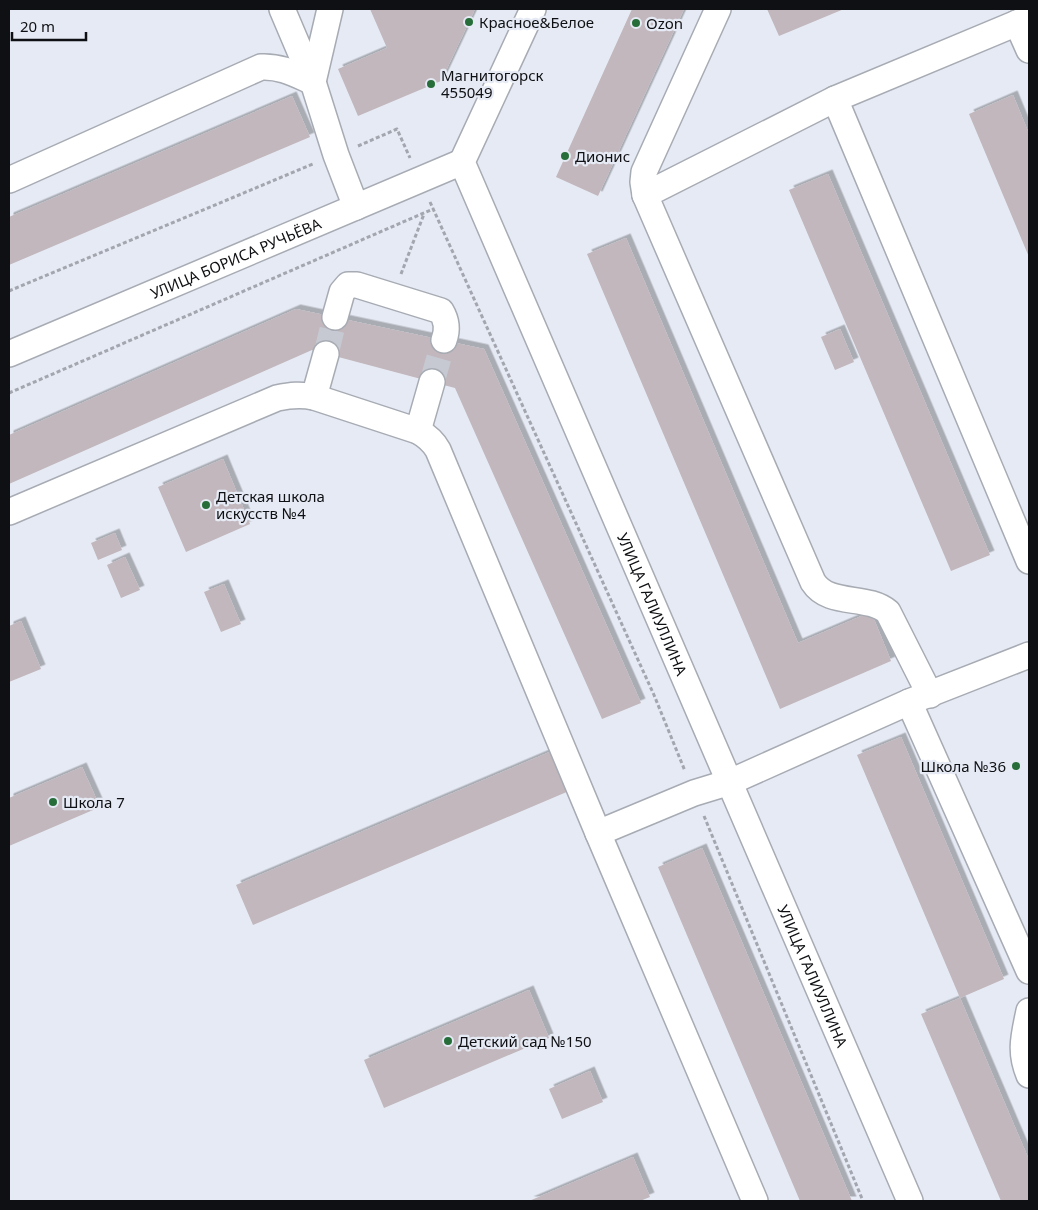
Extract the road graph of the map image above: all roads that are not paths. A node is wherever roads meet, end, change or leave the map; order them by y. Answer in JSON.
{"nodes":[{"id":1,"x":282,"y":9,"type":"edge"},
{"id":2,"x":330,"y":9,"type":"edge"},
{"id":3,"x":533,"y":9,"type":"edge"},
{"id":4,"x":718,"y":9,"type":"edge"},
{"id":5,"x":1023,"y":20,"type":"edge"},
{"id":6,"x":1029,"y":50,"type":"edge"},
{"id":7,"x":313,"y":82,"type":"junction"},
{"id":8,"x":834,"y":99,"type":"junction"},
{"id":9,"x":462,"y":162,"type":"junction"},
{"id":10,"x":9,"y":180,"type":"edge"},
{"id":11,"x":645,"y":195,"type":"junction"},
{"id":12,"x":356,"y":207,"type":"junction"},
{"id":13,"x":335,"y":317,"type":"tunnel mouth"},
{"id":14,"x":444,"y":340,"type":"tunnel mouth"},
{"id":15,"x":9,"y":354,"type":"edge"},
{"id":16,"x":326,"y":354,"type":"tunnel mouth"},
{"id":17,"x":432,"y":382,"type":"tunnel mouth"},
{"id":18,"x":314,"y":397,"type":"junction"},
{"id":19,"x":418,"y":431,"type":"junction"},
{"id":20,"x":9,"y":512,"type":"edge"},
{"id":21,"x":1029,"y":561,"type":"edge"},
{"id":22,"x":1029,"y":655,"type":"edge"},
{"id":23,"x":919,"y":699,"type":"junction"},
{"id":24,"x":730,"y":782,"type":"junction"},
{"id":25,"x":598,"y":833,"type":"junction"},
{"id":26,"x":1029,"y":971,"type":"edge"},
{"id":27,"x":1029,"y":1011,"type":"edge"},
{"id":28,"x":1029,"y":1075,"type":"edge"},
{"id":29,"x":755,"y":1201,"type":"edge"},
{"id":30,"x":910,"y":1201,"type":"edge"}],
"edges":[{"from":1,"to":7,"type":"street"},
{"from":2,"to":7,"type":"street"},
{"from":3,"to":9,"type":"street"},
{"from":4,"to":11,"type":"street"},
{"from":5,"to":6,"type":"street"},
{"from":5,"to":8,"type":"street"},
{"from":7,"to":10,"type":"street"},
{"from":7,"to":12,"type":"street"},
{"from":8,"to":11,"type":"street"},
{"from":8,"to":21,"type":"street"},
{"from":9,"to":12,"type":"street","name":"УЛИЦА БОРИСА РУЧЬЁВА"},
{"from":9,"to":24,"type":"street","name":"УЛИЦА ГАЛИУЛЛИНА"},
{"from":11,"to":23,"type":"street"},
{"from":12,"to":15,"type":"street","name":"УЛИЦА БОРИСА РУЧЬЁВА"},
{"from":13,"to":14,"type":"street"},
{"from":16,"to":18,"type":"street"},
{"from":17,"to":19,"type":"street"},
{"from":18,"to":19,"type":"street"},
{"from":18,"to":20,"type":"street"},
{"from":19,"to":25,"type":"street"},
{"from":22,"to":23,"type":"street"},
{"from":23,"to":24,"type":"street"},
{"from":23,"to":26,"type":"street"},
{"from":24,"to":25,"type":"street"},
{"from":24,"to":30,"type":"street","name":"УЛИЦА ГАЛИУЛЛИНА"},
{"from":25,"to":29,"type":"street"},
{"from":27,"to":28,"type":"street"}]}
